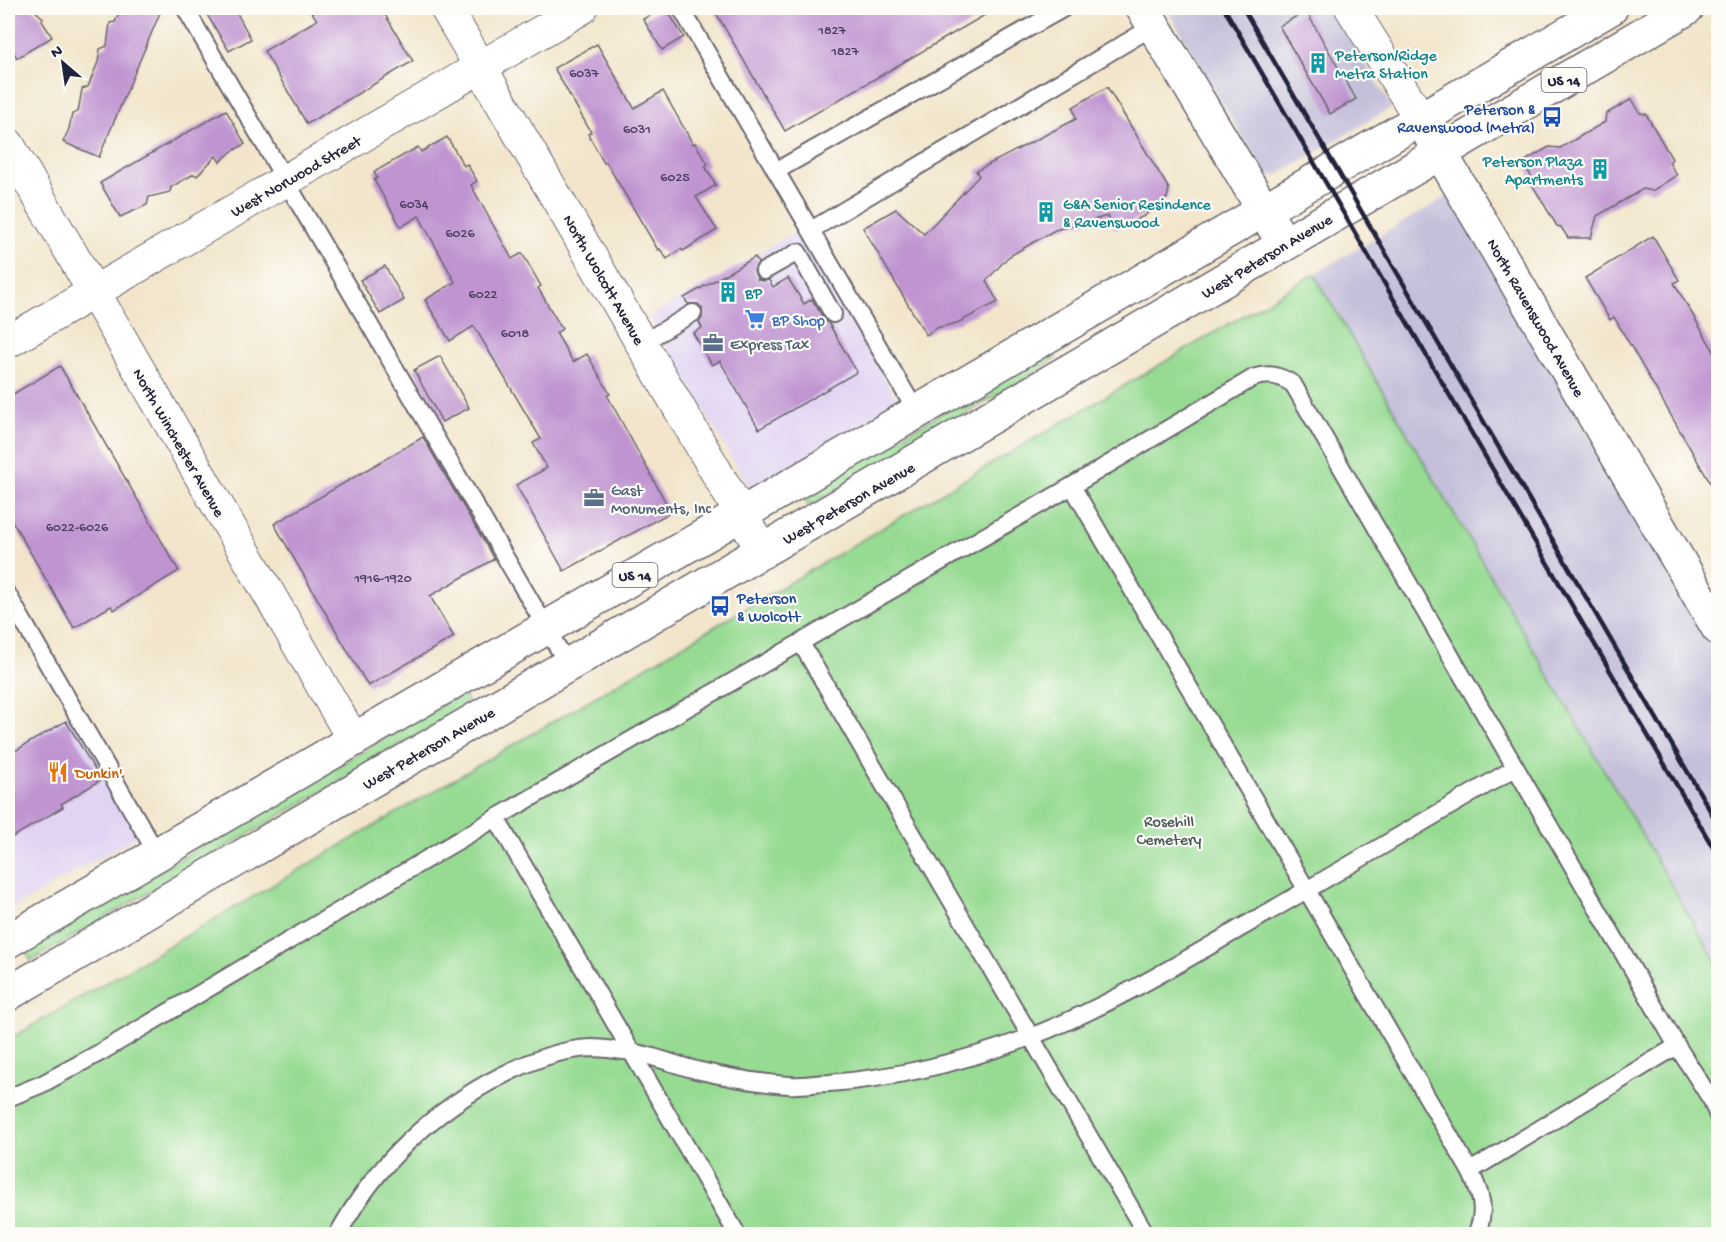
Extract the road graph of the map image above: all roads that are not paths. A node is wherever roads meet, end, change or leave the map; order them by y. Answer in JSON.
{"nodes":[{"id":1,"x":185,"y":8,"type":"edge"},
{"id":2,"x":446,"y":8,"type":"edge"},
{"id":3,"x":582,"y":8,"type":"edge"},
{"id":4,"x":681,"y":8,"type":"edge"},
{"id":5,"x":1064,"y":8,"type":"edge"},
{"id":6,"x":1351,"y":8,"type":"edge"},
{"id":7,"x":1611,"y":8,"type":"edge"},
{"id":8,"x":1687,"y":8,"type":"edge"},
{"id":9,"x":1149,"y":17,"type":"edge"},
{"id":10,"x":481,"y":66,"type":"junction"},
{"id":11,"x":1420,"y":118,"type":"junction"},
{"id":12,"x":8,"y":144,"type":"edge"},
{"id":13,"x":1441,"y":153,"type":"junction"},
{"id":14,"x":776,"y":171,"type":"junction"},
{"id":15,"x":286,"y":180,"type":"junction"},
{"id":16,"x":1263,"y":209,"type":"junction"},
{"id":17,"x":811,"y":230,"type":"junction"},
{"id":18,"x":1284,"y":244,"type":"junction"},
{"id":19,"x":764,"y":271,"type":"dead end"},
{"id":20,"x":93,"y":292,"type":"junction"},
{"id":21,"x":693,"y":313,"type":"dead end"},
{"id":22,"x":833,"y":314,"type":"dead end"},
{"id":23,"x":8,"y":342,"type":"edge"},
{"id":24,"x":642,"y":343,"type":"junction"},
{"id":25,"x":916,"y":411,"type":"junction"},
{"id":26,"x":1072,"y":486,"type":"junction"},
{"id":27,"x":741,"y":513,"type":"junction"},
{"id":28,"x":763,"y":552,"type":"junction"},
{"id":29,"x":8,"y":595,"type":"edge"},
{"id":30,"x":545,"y":627,"type":"junction"},
{"id":31,"x":1719,"y":628,"type":"edge"},
{"id":32,"x":801,"y":643,"type":"junction"},
{"id":33,"x":568,"y":664,"type":"junction"},
{"id":34,"x":353,"y":740,"type":"junction"},
{"id":35,"x":1515,"y":768,"type":"junction"},
{"id":36,"x":496,"y":818,"type":"junction"},
{"id":37,"x":157,"y":854,"type":"junction"},
{"id":38,"x":1306,"y":890,"type":"junction"},
{"id":39,"x":8,"y":942,"type":"edge"},
{"id":40,"x":8,"y":994,"type":"edge"},
{"id":41,"x":1031,"y":1036,"type":"junction"},
{"id":42,"x":1677,"y":1046,"type":"junction"},
{"id":43,"x":630,"y":1051,"type":"junction"},
{"id":44,"x":8,"y":1098,"type":"edge"},
{"id":45,"x":1719,"y":1116,"type":"edge"},
{"id":46,"x":1470,"y":1171,"type":"junction"},
{"id":47,"x":338,"y":1234,"type":"edge"},
{"id":48,"x":737,"y":1234,"type":"edge"},
{"id":49,"x":1146,"y":1234,"type":"edge"},
{"id":50,"x":1476,"y":1234,"type":"edge"}],
"edges":[{"from":1,"to":15,"type":"lane"},
{"from":2,"to":10,"type":"street","name":"North Wolcott Avenue"},
{"from":3,"to":10,"type":"street","name":"West Norwood Street"},
{"from":4,"to":14,"type":"lane"},
{"from":5,"to":14,"type":"lane"},
{"from":6,"to":11,"type":"street","name":"North Ravenswood Avenue"},
{"from":7,"to":11,"type":"main road","number":"US 14"},
{"from":8,"to":13,"type":"main road","name":"West Peterson Avenue","number":"US 14"},
{"from":9,"to":16,"type":"main road"},
{"from":9,"to":17,"type":"lane"},
{"from":10,"to":15,"type":"street","name":"West Norwood Street"},
{"from":10,"to":24,"type":"street","name":"North Wolcott Avenue"},
{"from":11,"to":13,"type":"main road","name":"North Ravenswood Avenue"},
{"from":11,"to":16,"type":"main road","number":"US 14"},
{"from":12,"to":20,"type":"street","name":"North Winchester Avenue"},
{"from":13,"to":18,"type":"main road","name":"West Peterson Avenue","number":"US 14"},
{"from":13,"to":31,"type":"main road","name":"North Ravenswood Avenue"},
{"from":14,"to":17,"type":"lane"},
{"from":15,"to":20,"type":"street","name":"West Norwood Street"},
{"from":15,"to":30,"type":"lane"},
{"from":16,"to":18,"type":"main road"},
{"from":16,"to":25,"type":"main road","number":"US 14"},
{"from":17,"to":25,"type":"lane"},
{"from":18,"to":28,"type":"main road","name":"West Peterson Avenue","number":"US 14"},
{"from":19,"to":22,"type":"lane"},
{"from":20,"to":23,"type":"street","name":"West Norwood Street"},
{"from":20,"to":34,"type":"street","name":"North Winchester Avenue"},
{"from":21,"to":24,"type":"lane"},
{"from":24,"to":27,"type":"street","name":"North Wolcott Avenue"},
{"from":25,"to":27,"type":"main road","number":"US 14"},
{"from":26,"to":32,"type":"lane"},
{"from":26,"to":35,"type":"lane"},
{"from":26,"to":38,"type":"lane"},
{"from":27,"to":28,"type":"street","name":"North Wolcott Avenue"},
{"from":27,"to":30,"type":"main road","number":"US 14"},
{"from":28,"to":33,"type":"main road","name":"West Peterson Avenue","number":"US 14"},
{"from":29,"to":37,"type":"lane"},
{"from":30,"to":33,"type":"lane"},
{"from":30,"to":34,"type":"main road","number":"US 14"},
{"from":32,"to":36,"type":"lane"},
{"from":32,"to":41,"type":"lane"},
{"from":33,"to":40,"type":"main road","name":"West Peterson Avenue","number":"US 14"},
{"from":34,"to":37,"type":"main road","number":"US 14"},
{"from":35,"to":38,"type":"lane"},
{"from":35,"to":42,"type":"lane"},
{"from":36,"to":43,"type":"lane"},
{"from":36,"to":44,"type":"lane"},
{"from":37,"to":39,"type":"main road","number":"US 14"},
{"from":38,"to":41,"type":"lane"},
{"from":38,"to":46,"type":"lane"},
{"from":41,"to":43,"type":"lane"},
{"from":41,"to":49,"type":"lane"},
{"from":42,"to":45,"type":"lane"},
{"from":42,"to":46,"type":"lane"},
{"from":43,"to":47,"type":"lane"},
{"from":43,"to":48,"type":"lane"},
{"from":46,"to":50,"type":"lane"}]}
